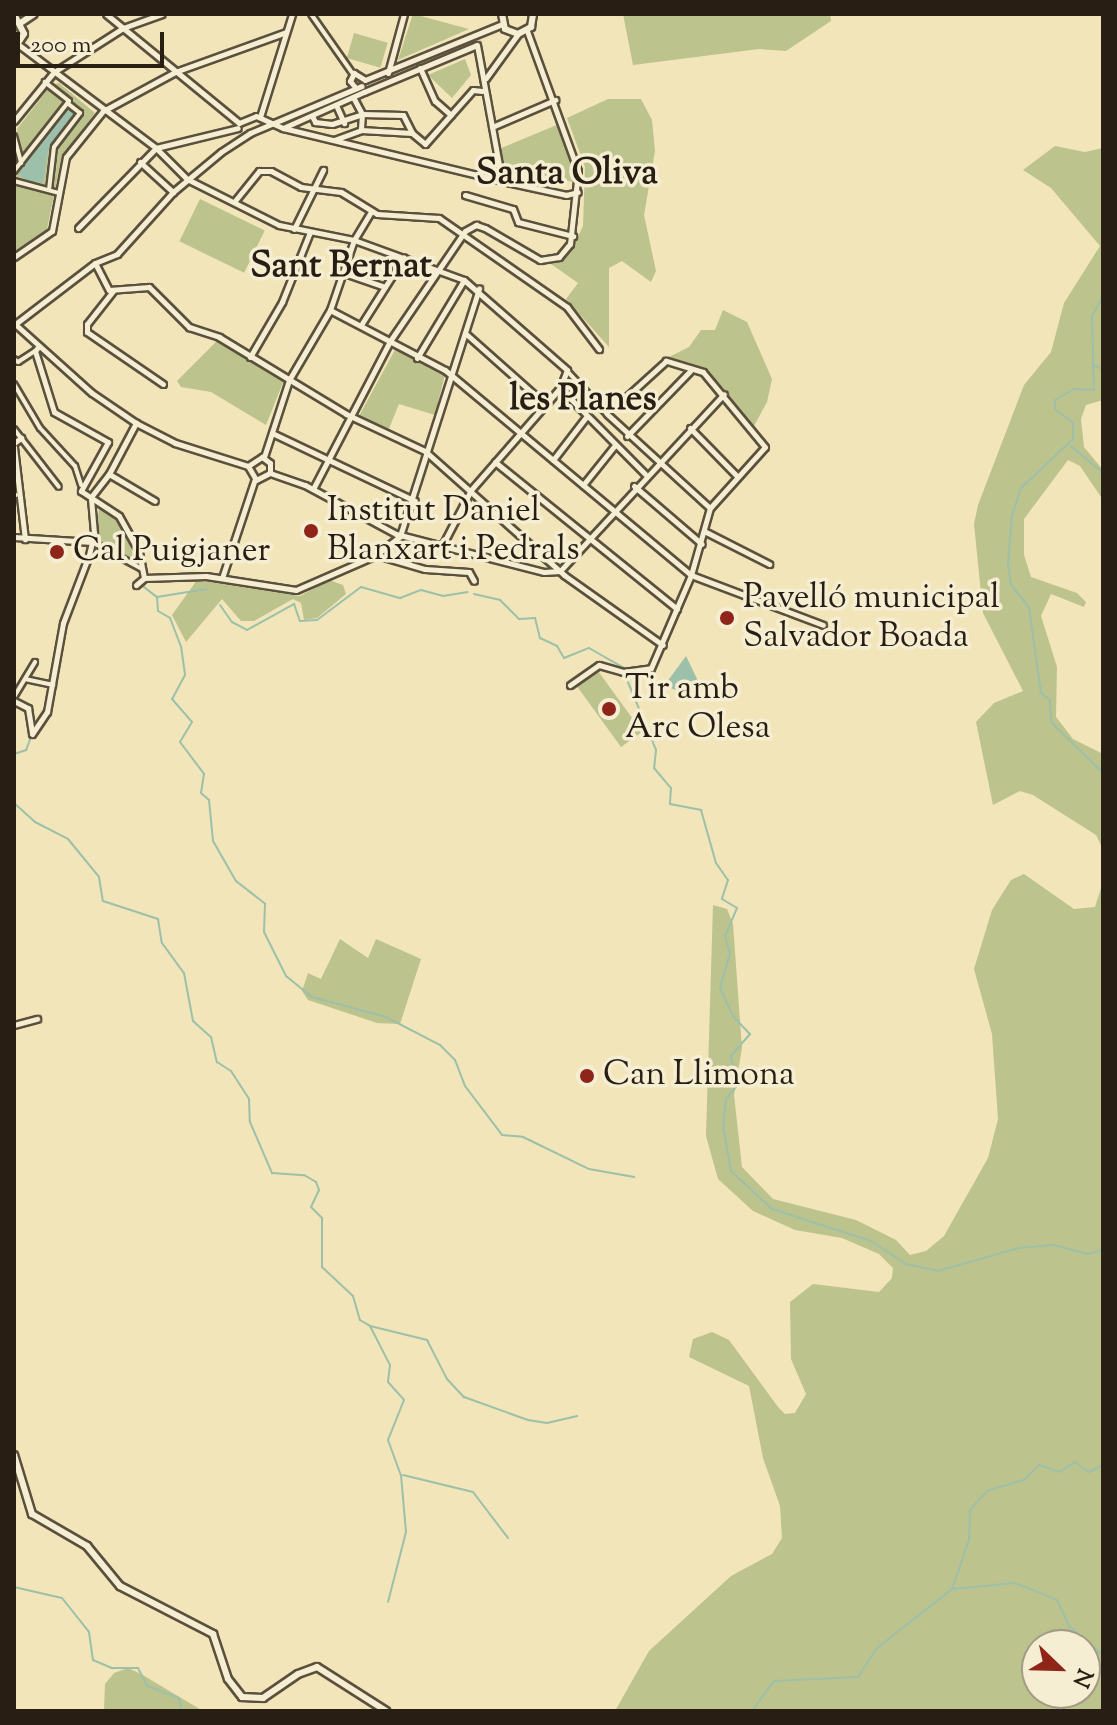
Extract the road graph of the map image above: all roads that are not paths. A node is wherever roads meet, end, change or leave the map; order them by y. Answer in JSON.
{"nodes":[{"id":1,"x":14,"y":14,"type":"edge"},
{"id":2,"x":34,"y":14,"type":"edge"},
{"id":3,"x":106,"y":14,"type":"edge"},
{"id":4,"x":162,"y":14,"type":"edge"},
{"id":5,"x":292,"y":14,"type":"edge"},
{"id":6,"x":311,"y":14,"type":"edge"},
{"id":7,"x":404,"y":14,"type":"edge"},
{"id":8,"x":502,"y":14,"type":"edge"},
{"id":9,"x":533,"y":14,"type":"edge"},
{"id":10,"x":22,"y":22,"type":"junction"},
{"id":11,"x":502,"y":24,"type":"junction"},
{"id":12,"x":123,"y":28,"type":"junction"},
{"id":13,"x":527,"y":31,"type":"junction"},
{"id":14,"x":286,"y":32,"type":"junction"},
{"id":15,"x":518,"y":34,"type":"junction"},
{"id":16,"x":16,"y":47,"type":"edge"},
{"id":17,"x":420,"y":68,"type":"junction"},
{"id":18,"x":54,"y":72,"type":"junction"},
{"id":19,"x":175,"y":72,"type":"junction"},
{"id":20,"x":353,"y":74,"type":"junction"},
{"id":21,"x":387,"y":74,"type":"junction"},
{"id":22,"x":486,"y":78,"type":"junction"},
{"id":23,"x":45,"y":82,"type":"junction"},
{"id":24,"x":359,"y":85,"type":"junction"},
{"id":25,"x":483,"y":91,"type":"junction"},
{"id":26,"x":353,"y":97,"type":"junction"},
{"id":27,"x":555,"y":100,"type":"junction"},
{"id":28,"x":67,"y":103,"type":"junction"},
{"id":29,"x":335,"y":105,"type":"junction"},
{"id":30,"x":103,"y":111,"type":"junction"},
{"id":31,"x":362,"y":114,"type":"junction"},
{"id":32,"x":451,"y":115,"type":"junction"},
{"id":33,"x":312,"y":116,"type":"junction"},
{"id":34,"x":260,"y":117,"type":"junction"},
{"id":35,"x":14,"y":121,"type":"edge"},
{"id":36,"x":344,"y":123,"type":"junction"},
{"id":37,"x":272,"y":124,"type":"junction"},
{"id":38,"x":239,"y":126,"type":"junction"},
{"id":39,"x":492,"y":127,"type":"junction"},
{"id":40,"x":283,"y":128,"type":"junction"},
{"id":41,"x":361,"y":130,"type":"junction"},
{"id":42,"x":412,"y":133,"type":"junction"},
{"id":43,"x":14,"y":136,"type":"edge"},
{"id":44,"x":333,"y":140,"type":"junction"},
{"id":45,"x":239,"y":141,"type":"junction"},
{"id":46,"x":156,"y":148,"type":"junction"},
{"id":47,"x":140,"y":162,"type":"junction"},
{"id":48,"x":21,"y":163,"type":"junction"},
{"id":49,"x":323,"y":170,"type":"dead end"},
{"id":50,"x":14,"y":171,"type":"edge"},
{"id":51,"x":187,"y":179,"type":"junction"},
{"id":52,"x":14,"y":181,"type":"edge"},
{"id":53,"x":502,"y":181,"type":"junction"},
{"id":54,"x":313,"y":189,"type":"junction"},
{"id":55,"x":49,"y":190,"type":"junction"},
{"id":56,"x":173,"y":192,"type":"junction"},
{"id":57,"x":578,"y":192,"type":"junction"},
{"id":58,"x":59,"y":193,"type":"junction"},
{"id":59,"x":465,"y":195,"type":"dead end"},
{"id":60,"x":234,"y":202,"type":"junction"},
{"id":61,"x":371,"y":212,"type":"junction"},
{"id":62,"x":78,"y":228,"type":"dead end"},
{"id":63,"x":294,"y":229,"type":"junction"},
{"id":64,"x":310,"y":232,"type":"junction"},
{"id":65,"x":462,"y":234,"type":"junction"},
{"id":66,"x":573,"y":236,"type":"junction"},
{"id":67,"x":354,"y":240,"type":"junction"},
{"id":68,"x":14,"y":257,"type":"edge"},
{"id":69,"x":404,"y":257,"type":"junction"},
{"id":70,"x":95,"y":263,"type":"junction"},
{"id":71,"x":437,"y":269,"type":"junction"},
{"id":72,"x":344,"y":273,"type":"junction"},
{"id":73,"x":464,"y":280,"type":"junction"},
{"id":74,"x":385,"y":287,"type":"junction"},
{"id":75,"x":479,"y":288,"type":"junction"},
{"id":76,"x":113,"y":291,"type":"junction"},
{"id":77,"x":330,"y":310,"type":"junction"},
{"id":78,"x":14,"y":324,"type":"edge"},
{"id":79,"x":361,"y":325,"type":"junction"},
{"id":80,"x":465,"y":333,"type":"junction"},
{"id":81,"x":390,"y":341,"type":"junction"},
{"id":82,"x":37,"y":348,"type":"junction"},
{"id":83,"x":599,"y":349,"type":"dead end"},
{"id":84,"x":250,"y":357,"type":"junction"},
{"id":85,"x":417,"y":358,"type":"junction"},
{"id":86,"x":14,"y":359,"type":"edge"},
{"id":87,"x":690,"y":371,"type":"junction"},
{"id":88,"x":569,"y":373,"type":"junction"},
{"id":89,"x":452,"y":376,"type":"junction"},
{"id":90,"x":289,"y":380,"type":"junction"},
{"id":91,"x":14,"y":384,"type":"edge"},
{"id":92,"x":163,"y":384,"type":"dead end"},
{"id":93,"x":560,"y":388,"type":"junction"},
{"id":94,"x":724,"y":394,"type":"junction"},
{"id":95,"x":622,"y":401,"type":"dead end"},
{"id":96,"x":546,"y":404,"type":"junction"},
{"id":97,"x":607,"y":414,"type":"joint"},
{"id":98,"x":351,"y":417,"type":"junction"},
{"id":99,"x":586,"y":417,"type":"junction"},
{"id":100,"x":136,"y":423,"type":"junction"},
{"id":101,"x":690,"y":428,"type":"junction"},
{"id":102,"x":14,"y":429,"type":"edge"},
{"id":103,"x":272,"y":433,"type":"junction"},
{"id":104,"x":519,"y":433,"type":"junction"},
{"id":105,"x":627,"y":436,"type":"junction"},
{"id":106,"x":21,"y":438,"type":"junction"},
{"id":107,"x":14,"y":445,"type":"edge"},
{"id":108,"x":615,"y":445,"type":"junction"},
{"id":109,"x":429,"y":454,"type":"junction"},
{"id":110,"x":264,"y":457,"type":"junction"},
{"id":111,"x":328,"y":460,"type":"junction"},
{"id":112,"x":553,"y":460,"type":"junction"},
{"id":113,"x":495,"y":462,"type":"junction"},
{"id":114,"x":656,"y":463,"type":"junction"},
{"id":115,"x":248,"y":466,"type":"junction"},
{"id":116,"x":270,"y":473,"type":"junction"},
{"id":117,"x":109,"y":474,"type":"junction"},
{"id":118,"x":645,"y":474,"type":"junction"},
{"id":119,"x":736,"y":475,"type":"junction"},
{"id":120,"x":255,"y":479,"type":"junction"},
{"id":121,"x":81,"y":485,"type":"junction"},
{"id":122,"x":583,"y":485,"type":"junction"},
{"id":123,"x":634,"y":486,"type":"junction"},
{"id":124,"x":59,"y":487,"type":"dead end"},
{"id":125,"x":313,"y":489,"type":"junction"},
{"id":126,"x":471,"y":490,"type":"junction"},
{"id":127,"x":15,"y":495,"type":"edge"},
{"id":128,"x":91,"y":497,"type":"junction"},
{"id":129,"x":155,"y":501,"type":"dead end"},
{"id":130,"x":415,"y":501,"type":"junction"},
{"id":131,"x":710,"y":508,"type":"junction"},
{"id":132,"x":613,"y":510,"type":"junction"},
{"id":133,"x":706,"y":532,"type":"junction"},
{"id":134,"x":400,"y":536,"type":"junction"},
{"id":135,"x":14,"y":537,"type":"edge"},
{"id":136,"x":25,"y":539,"type":"junction"},
{"id":137,"x":587,"y":539,"type":"junction"},
{"id":138,"x":92,"y":542,"type":"junction"},
{"id":139,"x":702,"y":544,"type":"junction"},
{"id":140,"x":442,"y":546,"type":"junction"},
{"id":141,"x":376,"y":555,"type":"junction"},
{"id":142,"x":769,"y":564,"type":"dead end"},
{"id":143,"x":143,"y":569,"type":"junction"},
{"id":144,"x":560,"y":571,"type":"junction"},
{"id":145,"x":691,"y":575,"type":"junction"},
{"id":146,"x":144,"y":578,"type":"junction"},
{"id":147,"x":222,"y":578,"type":"junction"},
{"id":148,"x":474,"y":581,"type":"dead end"},
{"id":149,"x":136,"y":585,"type":"dead end"},
{"id":150,"x":677,"y":609,"type":"junction"},
{"id":151,"x":823,"y":625,"type":"dead end"},
{"id":152,"x":663,"y":645,"type":"junction"},
{"id":153,"x":35,"y":662,"type":"dead end"},
{"id":154,"x":25,"y":679,"type":"junction"},
{"id":155,"x":53,"y":685,"type":"junction"},
{"id":156,"x":570,"y":685,"type":"dead end"},
{"id":157,"x":14,"y":699,"type":"edge"},
{"id":158,"x":37,"y":1019,"type":"dead end"},
{"id":159,"x":14,"y":1025,"type":"edge"},
{"id":160,"x":14,"y":1455,"type":"edge"},
{"id":161,"x":386,"y":1711,"type":"edge"}],
"edges":[{"from":1,"to":10,"type":"street"},
{"from":2,"to":10,"type":"street"},
{"from":3,"to":12,"type":"street"},
{"from":4,"to":12,"type":"street"},
{"from":5,"to":14,"type":"street"},
{"from":6,"to":20,"type":"street"},
{"from":7,"to":21,"type":"street"},
{"from":8,"to":11,"type":"street"},
{"from":9,"to":13,"type":"street"},
{"from":10,"to":16,"type":"street"},
{"from":11,"to":15,"type":"street"},
{"from":11,"to":21,"type":"street"},
{"from":12,"to":18,"type":"street"},
{"from":12,"to":19,"type":"street"},
{"from":13,"to":15,"type":"street"},
{"from":13,"to":27,"type":"street"},
{"from":14,"to":19,"type":"street"},
{"from":14,"to":34,"type":"street"},
{"from":15,"to":22,"type":"street"},
{"from":16,"to":18,"type":"street"},
{"from":17,"to":22,"type":"street"},
{"from":17,"to":24,"type":"street"},
{"from":17,"to":32,"type":"street"},
{"from":18,"to":23,"type":"street"},
{"from":18,"to":30,"type":"street"},
{"from":19,"to":30,"type":"street"},
{"from":19,"to":38,"type":"street"},
{"from":20,"to":24,"type":"street"},
{"from":20,"to":24,"type":"street"},
{"from":21,"to":24,"type":"street"},
{"from":22,"to":25,"type":"street"},
{"from":23,"to":28,"type":"street"},
{"from":23,"to":35,"type":"street"},
{"from":24,"to":26,"type":"street"},
{"from":24,"to":37,"type":"street"},
{"from":25,"to":32,"type":"street"},
{"from":25,"to":39,"type":"street"},
{"from":26,"to":29,"type":"street"},
{"from":26,"to":31,"type":"street"},
{"from":27,"to":39,"type":"street"},
{"from":27,"to":57,"type":"street"},
{"from":28,"to":48,"type":"street"},
{"from":28,"to":55,"type":"street"},
{"from":29,"to":33,"type":"street"},
{"from":29,"to":36,"type":"street"},
{"from":30,"to":46,"type":"street"},
{"from":30,"to":58,"type":"street"},
{"from":31,"to":36,"type":"street"},
{"from":31,"to":41,"type":"street"},
{"from":31,"to":42,"type":"street"},
{"from":32,"to":42,"type":"street"},
{"from":33,"to":36,"type":"street"},
{"from":33,"to":40,"type":"street"},
{"from":34,"to":37,"type":"street"},
{"from":34,"to":38,"type":"street"},
{"from":37,"to":40,"type":"street"},
{"from":37,"to":45,"type":"street"},
{"from":38,"to":45,"type":"street"},
{"from":38,"to":46,"type":"street"},
{"from":39,"to":53,"type":"street"},
{"from":40,"to":44,"type":"street"},
{"from":41,"to":42,"type":"street"},
{"from":41,"to":44,"type":"street"},
{"from":43,"to":48,"type":"street"},
{"from":44,"to":53,"type":"street"},
{"from":45,"to":51,"type":"street"},
{"from":46,"to":47,"type":"street"},
{"from":46,"to":51,"type":"street"},
{"from":47,"to":56,"type":"street"},
{"from":47,"to":62,"type":"street"},
{"from":48,"to":50,"type":"street"},
{"from":49,"to":54,"type":"street"},
{"from":51,"to":56,"type":"street"},
{"from":51,"to":60,"type":"street"},
{"from":52,"to":55,"type":"street"},
{"from":53,"to":57,"type":"street"},
{"from":54,"to":60,"type":"street"},
{"from":54,"to":61,"type":"street"},
{"from":54,"to":63,"type":"street"},
{"from":55,"to":58,"type":"street"},
{"from":56,"to":70,"type":"street"},
{"from":57,"to":66,"type":"street"},
{"from":58,"to":68,"type":"street"},
{"from":59,"to":66,"type":"street"},
{"from":60,"to":63,"type":"street"},
{"from":61,"to":65,"type":"street"},
{"from":61,"to":67,"type":"street"},
{"from":63,"to":64,"type":"street"},
{"from":64,"to":67,"type":"street"},
{"from":64,"to":84,"type":"street"},
{"from":65,"to":66,"type":"street"},
{"from":65,"to":71,"type":"street"},
{"from":65,"to":83,"type":"street"},
{"from":67,"to":69,"type":"street"},
{"from":67,"to":72,"type":"street"},
{"from":69,"to":71,"type":"street"},
{"from":69,"to":74,"type":"street"},
{"from":70,"to":76,"type":"street"},
{"from":70,"to":78,"type":"street"},
{"from":71,"to":73,"type":"street"},
{"from":71,"to":81,"type":"street"},
{"from":72,"to":74,"type":"street"},
{"from":72,"to":77,"type":"street"},
{"from":73,"to":75,"type":"street"},
{"from":73,"to":85,"type":"street"},
{"from":74,"to":79,"type":"street"},
{"from":75,"to":80,"type":"street"},
{"from":75,"to":88,"type":"street"},
{"from":76,"to":84,"type":"street"},
{"from":76,"to":92,"type":"street"},
{"from":77,"to":79,"type":"street"},
{"from":77,"to":90,"type":"street"},
{"from":78,"to":82,"type":"street"},
{"from":79,"to":81,"type":"street"},
{"from":80,"to":89,"type":"street"},
{"from":80,"to":96,"type":"street"},
{"from":81,"to":85,"type":"street"},
{"from":81,"to":98,"type":"street"},
{"from":82,"to":86,"type":"street"},
{"from":82,"to":100,"type":"street"},
{"from":82,"to":121,"type":"street"},
{"from":84,"to":90,"type":"street"},
{"from":85,"to":89,"type":"street"},
{"from":87,"to":94,"type":"street"},
{"from":87,"to":95,"type":"street"},
{"from":87,"to":105,"type":"street"},
{"from":88,"to":93,"type":"street"},
{"from":88,"to":97,"type":"street"},
{"from":89,"to":104,"type":"street"},
{"from":89,"to":109,"type":"street"},
{"from":90,"to":98,"type":"street"},
{"from":90,"to":103,"type":"street"},
{"from":91,"to":121,"type":"street"},
{"from":93,"to":96,"type":"street"},
{"from":93,"to":99,"type":"street"},
{"from":94,"to":101,"type":"street"},
{"from":94,"to":119,"type":"street"},
{"from":96,"to":104,"type":"street"},
{"from":97,"to":105,"type":"street"},
{"from":98,"to":109,"type":"street"},
{"from":98,"to":111,"type":"street"},
{"from":99,"to":108,"type":"street"},
{"from":99,"to":112,"type":"street"},
{"from":100,"to":115,"type":"street"},
{"from":100,"to":117,"type":"street"},
{"from":101,"to":114,"type":"street"},
{"from":101,"to":119,"type":"street"},
{"from":102,"to":106,"type":"street"},
{"from":103,"to":110,"type":"street"},
{"from":103,"to":111,"type":"street"},
{"from":104,"to":112,"type":"street"},
{"from":104,"to":113,"type":"street"},
{"from":105,"to":114,"type":"street"},
{"from":106,"to":107,"type":"street"},
{"from":106,"to":124,"type":"street"},
{"from":107,"to":127,"type":"street"},
{"from":108,"to":118,"type":"street"},
{"from":108,"to":122,"type":"street"},
{"from":109,"to":126,"type":"street"},
{"from":109,"to":130,"type":"street"},
{"from":110,"to":115,"type":"street"},
{"from":110,"to":116,"type":"street"},
{"from":111,"to":125,"type":"street"},
{"from":111,"to":130,"type":"street"},
{"from":112,"to":122,"type":"street"},
{"from":113,"to":126,"type":"street"},
{"from":113,"to":137,"type":"street"},
{"from":114,"to":118,"type":"street"},
{"from":114,"to":131,"type":"street"},
{"from":115,"to":120,"type":"street"},
{"from":116,"to":120,"type":"street"},
{"from":116,"to":125,"type":"street"},
{"from":117,"to":128,"type":"street"},
{"from":117,"to":129,"type":"street"},
{"from":118,"to":123,"type":"street"},
{"from":119,"to":131,"type":"street"},
{"from":120,"to":147,"type":"street"},
{"from":121,"to":128,"type":"street"},
{"from":122,"to":132,"type":"street"},
{"from":123,"to":132,"type":"street"},
{"from":123,"to":139,"type":"street"},
{"from":125,"to":134,"type":"street"},
{"from":126,"to":140,"type":"street"},
{"from":126,"to":144,"type":"street"},
{"from":127,"to":136,"type":"street"},
{"from":128,"to":138,"type":"street"},
{"from":128,"to":143,"type":"street"},
{"from":130,"to":134,"type":"street"},
{"from":131,"to":133,"type":"street"},
{"from":132,"to":137,"type":"street"},
{"from":132,"to":145,"type":"street"},
{"from":133,"to":139,"type":"street"},
{"from":133,"to":142,"type":"street"},
{"from":134,"to":140,"type":"street"},
{"from":134,"to":141,"type":"street"},
{"from":135,"to":136,"type":"street"},
{"from":136,"to":138,"type":"street"},
{"from":137,"to":144,"type":"street"},
{"from":137,"to":150,"type":"street"},
{"from":138,"to":143,"type":"street"},
{"from":138,"to":155,"type":"street"},
{"from":139,"to":145,"type":"street"},
{"from":140,"to":144,"type":"street"},
{"from":141,"to":147,"type":"street"},
{"from":141,"to":148,"type":"street"},
{"from":143,"to":146,"type":"street"},
{"from":144,"to":152,"type":"street"},
{"from":145,"to":150,"type":"street"},
{"from":145,"to":151,"type":"street"},
{"from":146,"to":147,"type":"street"},
{"from":146,"to":149,"type":"street"},
{"from":150,"to":152,"type":"street"},
{"from":152,"to":156,"type":"street"},
{"from":153,"to":154,"type":"street"},
{"from":154,"to":155,"type":"street"},
{"from":154,"to":157,"type":"street"},
{"from":155,"to":157,"type":"street"},
{"from":158,"to":159,"type":"street"},
{"from":160,"to":161,"type":"street"}]}
